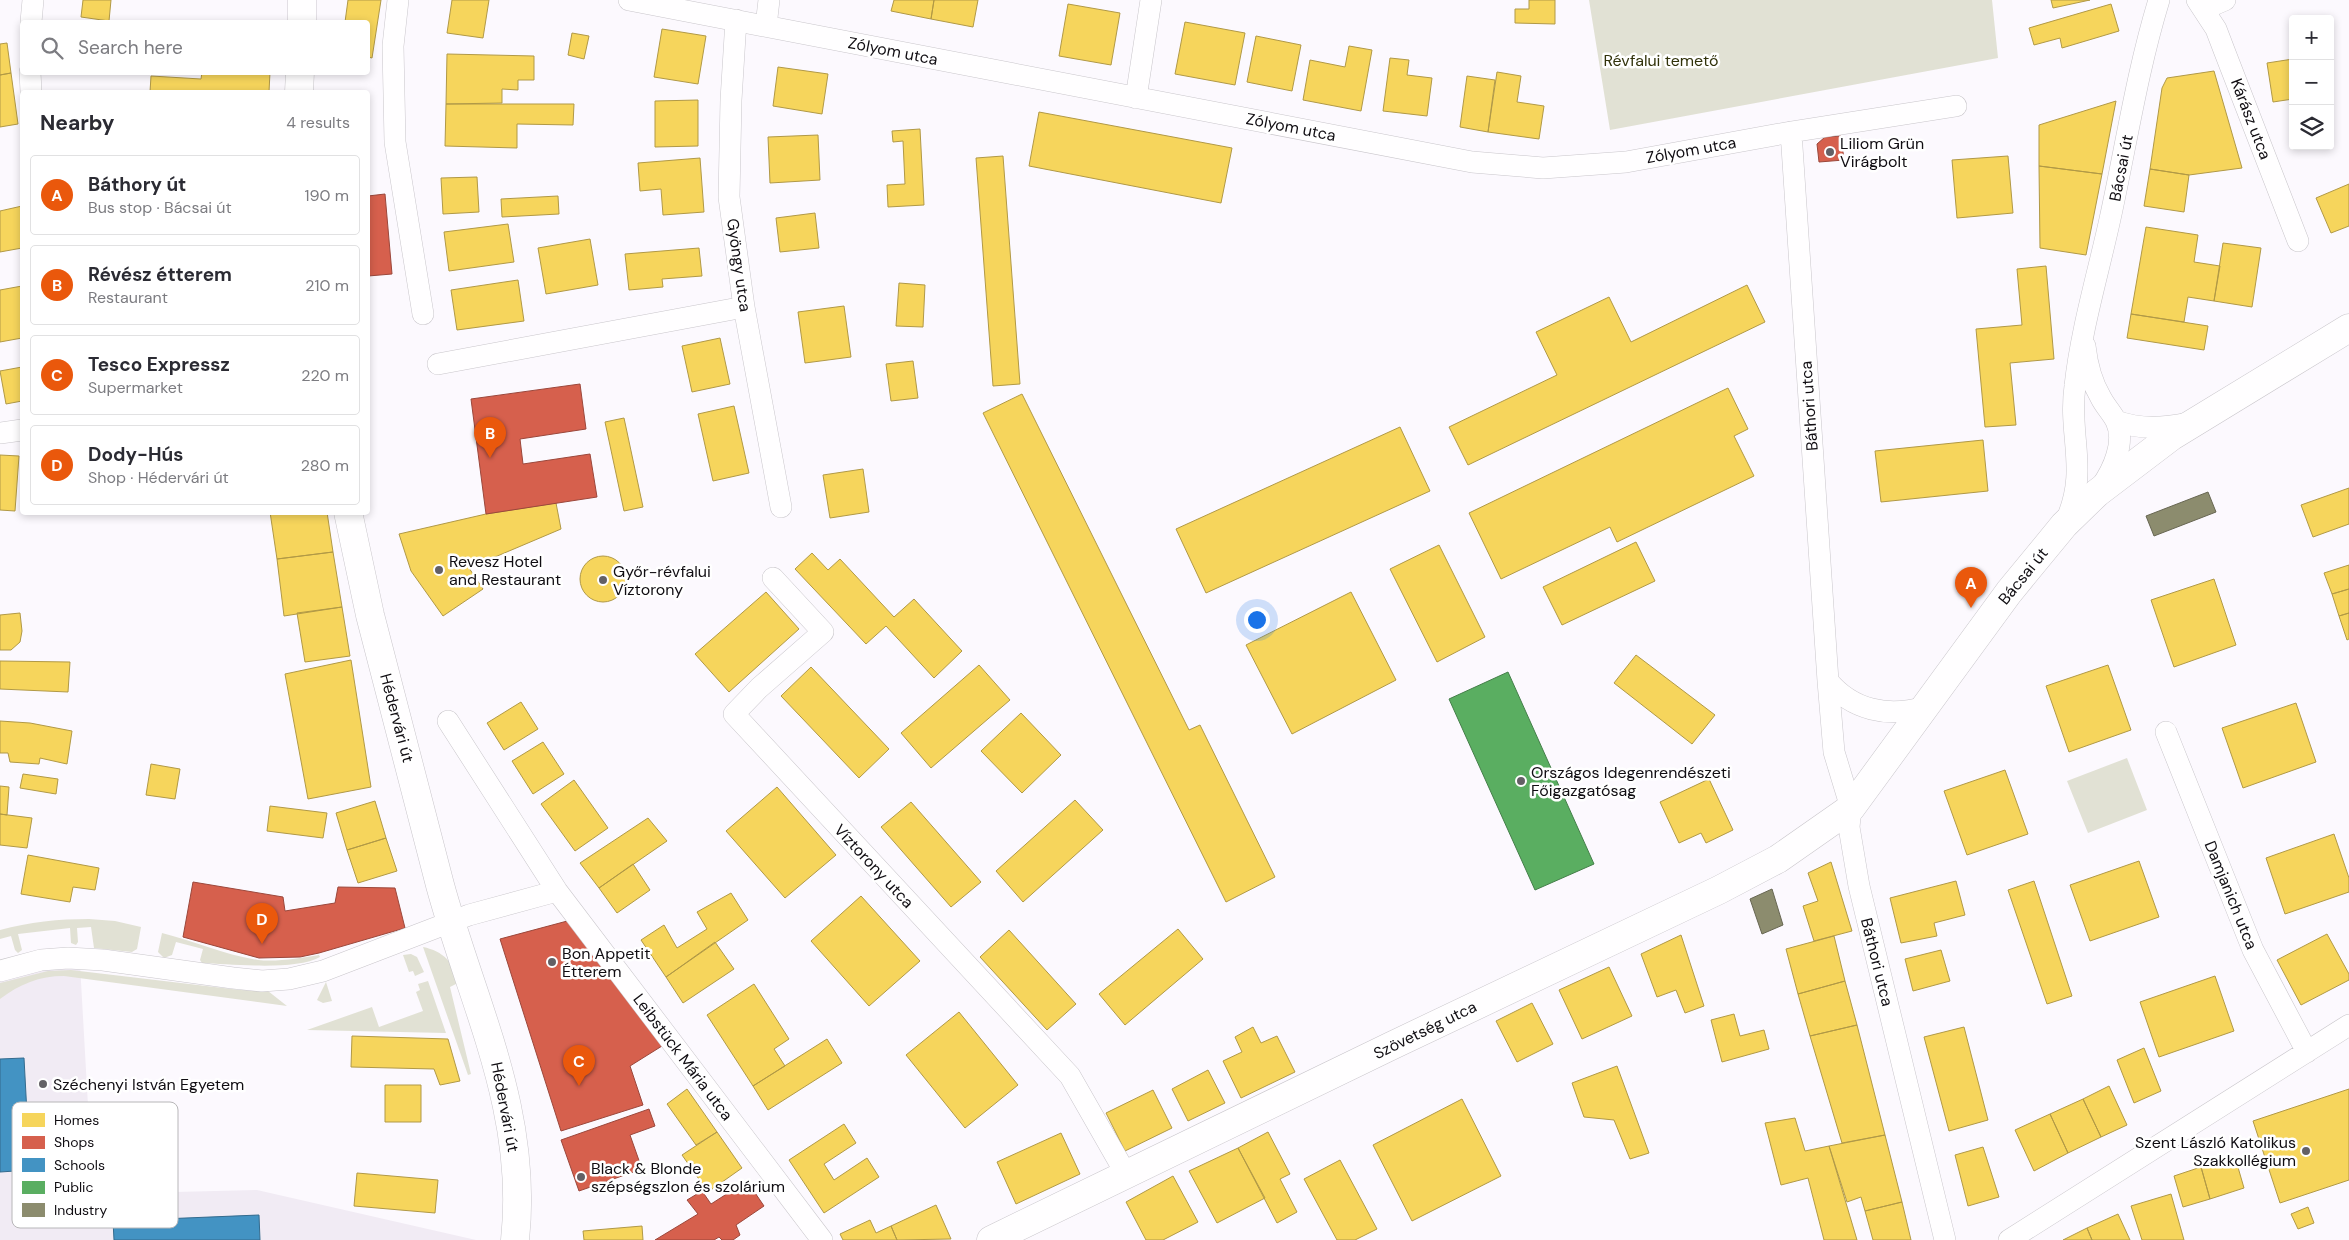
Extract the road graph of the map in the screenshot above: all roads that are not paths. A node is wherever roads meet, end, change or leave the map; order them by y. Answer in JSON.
{"nodes":[{"id":1,"x":33,"y":0,"type":"edge"},
{"id":2,"x":302,"y":0,"type":"edge"},
{"id":3,"x":398,"y":0,"type":"edge"},
{"id":4,"x":630,"y":0,"type":"edge"},
{"id":5,"x":769,"y":0,"type":"edge"},
{"id":6,"x":1151,"y":0,"type":"edge"},
{"id":7,"x":2159,"y":0,"type":"edge"},
{"id":8,"x":2225,"y":0,"type":"edge"},
{"id":9,"x":2201,"y":5,"type":"edge"},
{"id":10,"x":31,"y":20,"type":"edge"},
{"id":11,"x":302,"y":20,"type":"edge"},
{"id":12,"x":736,"y":20,"type":"junction"},
{"id":13,"x":766,"y":26,"type":"junction"},
{"id":14,"x":30,"y":75,"type":"edge"},
{"id":15,"x":300,"y":75,"type":"edge"},
{"id":16,"x":31,"y":90,"type":"edge"},
{"id":17,"x":299,"y":90,"type":"edge"},
{"id":18,"x":1136,"y":98,"type":"junction"},
{"id":19,"x":1956,"y":106,"type":"dead end"},
{"id":20,"x":1791,"y":132,"type":"junction"},
{"id":21,"x":2298,"y":241,"type":"dead end"},
{"id":22,"x":744,"y":307,"type":"junction"},
{"id":23,"x":423,"y":314,"type":"dead end"},
{"id":24,"x":2349,"y":328,"type":"edge"},
{"id":25,"x":2084,"y":336,"type":"junction"},
{"id":26,"x":438,"y":364,"type":"dead end"},
{"id":27,"x":2116,"y":421,"type":"junction"},
{"id":28,"x":2196,"y":422,"type":"junction"},
{"id":29,"x":20,"y":430,"type":"edge"},
{"id":30,"x":0,"y":434,"type":"edge"},
{"id":31,"x":2097,"y":493,"type":"junction"},
{"id":32,"x":781,"y":507,"type":"dead end"},
{"id":33,"x":349,"y":515,"type":"edge"},
{"id":34,"x":2064,"y":525,"type":"junction"},
{"id":35,"x":773,"y":578,"type":"dead end"},
{"id":36,"x":1828,"y":681,"type":"junction"},
{"id":37,"x":1924,"y":707,"type":"junction"},
{"id":38,"x":448,"y":721,"type":"dead end"},
{"id":39,"x":2166,"y":732,"type":"dead end"},
{"id":40,"x":1851,"y":808,"type":"junction"},
{"id":41,"x":557,"y":891,"type":"junction"},
{"id":42,"x":450,"y":922,"type":"junction"},
{"id":43,"x":0,"y":971,"type":"edge"},
{"id":44,"x":2349,"y":1025,"type":"edge"},
{"id":45,"x":2307,"y":1052,"type":"junction"},
{"id":46,"x":1126,"y":1174,"type":"junction"},
{"id":47,"x":516,"y":1240,"type":"edge"},
{"id":48,"x":822,"y":1240,"type":"edge"},
{"id":49,"x":991,"y":1240,"type":"edge"},
{"id":50,"x":1945,"y":1240,"type":"edge"},
{"id":51,"x":2009,"y":1240,"type":"edge"}],
"edges":[{"from":1,"to":10,"type":"street"},
{"from":2,"to":11,"type":"street"},
{"from":3,"to":23,"type":"street"},
{"from":4,"to":12,"type":"street","name":"Zólyom utca"},
{"from":5,"to":13,"type":"street"},
{"from":6,"to":18,"type":"street"},
{"from":7,"to":25,"type":"street","name":"Bácsai út"},
{"from":8,"to":9,"type":"street"},
{"from":9,"to":21,"type":"street","name":"Kárász utca"},
{"from":12,"to":13,"type":"street","name":"Zólyom utca"},
{"from":12,"to":22,"type":"street","name":"Gyöngy utca"},
{"from":13,"to":18,"type":"street","name":"Zólyom utca"},
{"from":14,"to":16,"type":"street"},
{"from":15,"to":17,"type":"street"},
{"from":18,"to":20,"type":"street","name":"Zólyom utca"},
{"from":19,"to":20,"type":"street","name":"Zólyom utca"},
{"from":20,"to":36,"type":"street","name":"Báthori utca"},
{"from":22,"to":26,"type":"street"},
{"from":22,"to":32,"type":"street","name":"Gyöngy utca"},
{"from":24,"to":28,"type":"street"},
{"from":25,"to":27,"type":"street","name":"Bácsai út"},
{"from":25,"to":34,"type":"street","name":"Bácsai út"},
{"from":27,"to":28,"type":"street"},
{"from":27,"to":31,"type":"street","name":"Bácsai út"},
{"from":28,"to":31,"type":"street"},
{"from":29,"to":30,"type":"street"},
{"from":31,"to":34,"type":"street"},
{"from":33,"to":42,"type":"street","name":"Hédervári út"},
{"from":34,"to":37,"type":"street","name":"Bácsai út"},
{"from":35,"to":46,"type":"street","name":"Víztorony utca"},
{"from":36,"to":37,"type":"street"},
{"from":36,"to":40,"type":"street","name":"Báthori utca"},
{"from":37,"to":40,"type":"street","name":"Bácsai út"},
{"from":38,"to":41,"type":"street","name":"Leibstück Mária utca"},
{"from":39,"to":45,"type":"street","name":"Damjanich utca"},
{"from":40,"to":46,"type":"street","name":"Szövetség utca"},
{"from":40,"to":50,"type":"street","name":"Báthori utca"},
{"from":41,"to":42,"type":"street"},
{"from":41,"to":48,"type":"street","name":"Leibstück Mária utca"},
{"from":42,"to":43,"type":"street"},
{"from":42,"to":47,"type":"street","name":"Hédervári út"},
{"from":44,"to":45,"type":"street"},
{"from":45,"to":51,"type":"street"},
{"from":46,"to":49,"type":"street","name":"Szövetség utca"}]}
